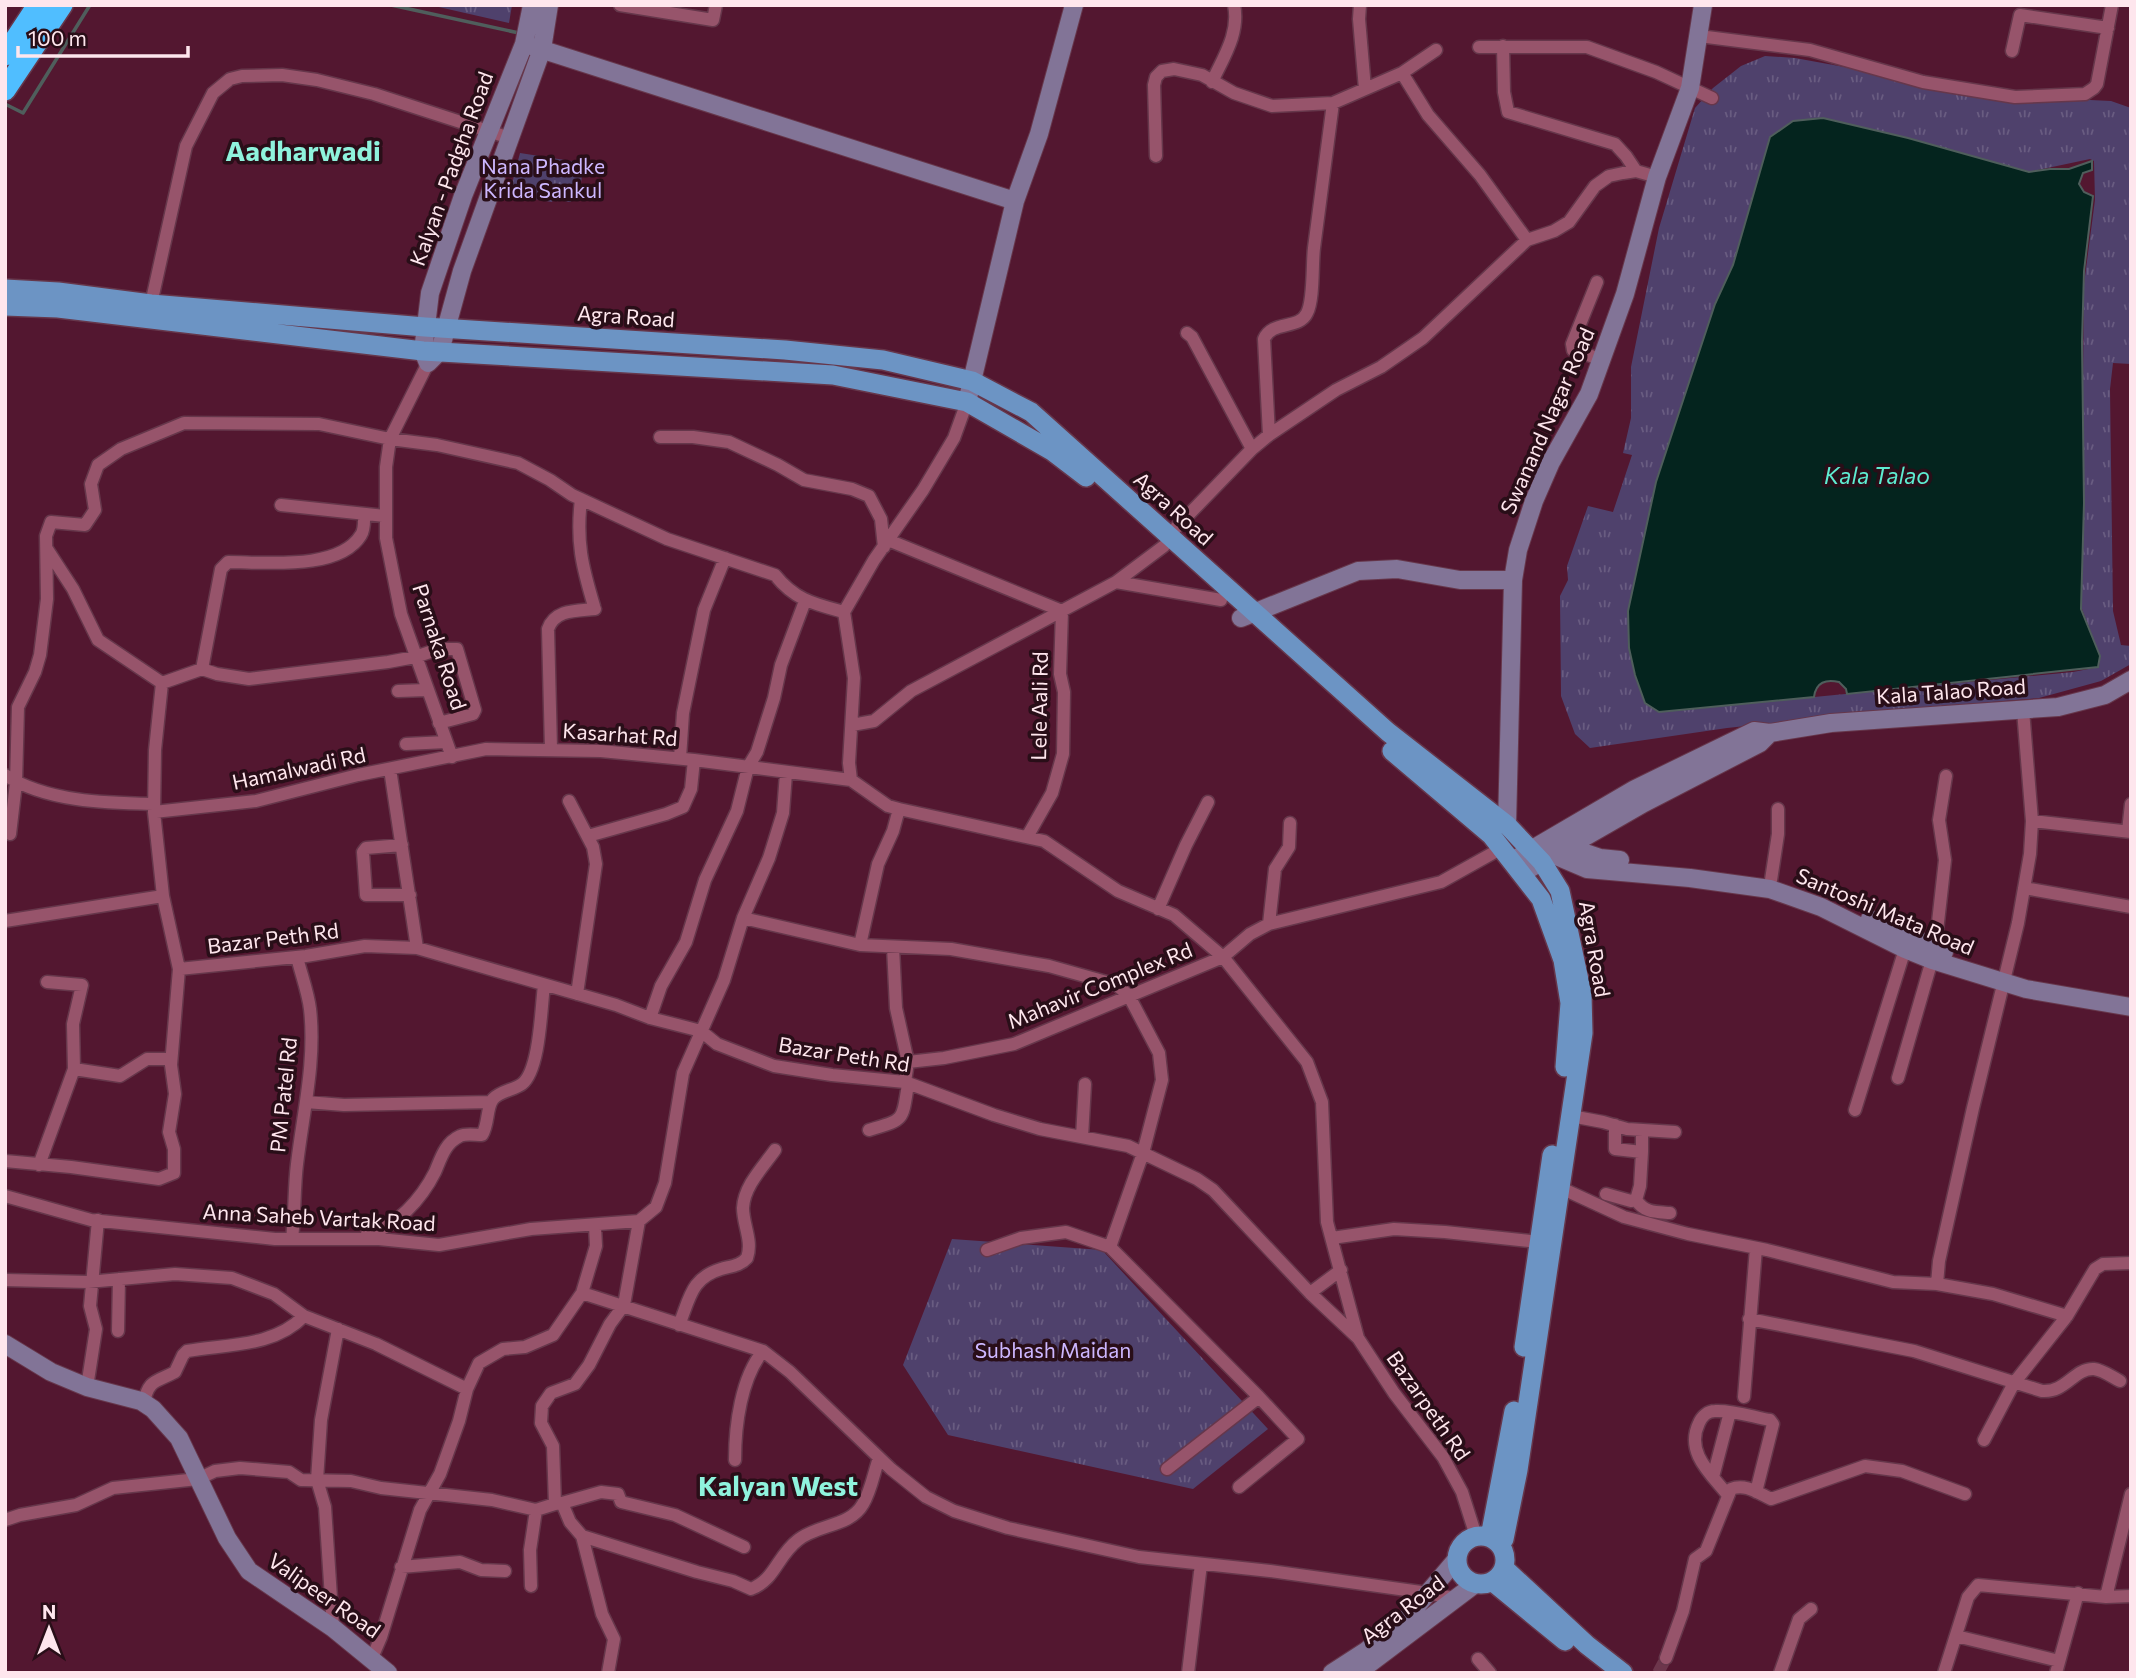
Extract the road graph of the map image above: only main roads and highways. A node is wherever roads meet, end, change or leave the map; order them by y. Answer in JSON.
{"nodes":[{"id":1,"x":38,"y":5,"type":"edge"},
{"id":2,"x":62,"y":5,"type":"edge"},
{"id":3,"x":532,"y":5,"type":"edge"},
{"id":4,"x":549,"y":5,"type":"edge"},
{"id":5,"x":1074,"y":5,"type":"edge"},
{"id":6,"x":1703,"y":5,"type":"edge"},
{"id":7,"x":524,"y":44,"type":"junction"},
{"id":8,"x":542,"y":49,"type":"junction"},
{"id":9,"x":5,"y":55,"type":"edge"},
{"id":10,"x":6,"y":90,"type":"edge"},
{"id":11,"x":463,"y":196,"type":"junction"},
{"id":12,"x":1015,"y":201,"type":"junction"},
{"id":13,"x":484,"y":205,"type":"junction"},
{"id":14,"x":5,"y":289,"type":"edge"},
{"id":15,"x":5,"y":306,"type":"edge"},
{"id":16,"x":425,"y":327,"type":"junction"},
{"id":17,"x":446,"y":329,"type":"junction"},
{"id":18,"x":430,"y":355,"type":"junction"},
{"id":19,"x":972,"y":381,"type":"junction"},
{"id":20,"x":967,"y":402,"type":"junction"},
{"id":21,"x":1166,"y":540,"type":"junction"},
{"id":22,"x":1513,"y":580,"type":"junction"},
{"id":23,"x":1248,"y":615,"type":"junction"},
{"id":24,"x":2131,"y":680,"type":"edge"},
{"id":25,"x":1507,"y":825,"type":"junction"},
{"id":26,"x":1550,"y":849,"type":"junction"},
{"id":27,"x":1512,"y":861,"type":"junction"},
{"id":28,"x":1933,"y":955,"type":"junction"},
{"id":29,"x":2005,"y":978,"type":"junction"},
{"id":30,"x":2131,"y":995,"type":"edge"},
{"id":31,"x":2131,"y":1007,"type":"edge"},
{"id":32,"x":5,"y":1344,"type":"edge"},
{"id":33,"x":1489,"y":1539,"type":"junction"},
{"id":34,"x":1456,"y":1560,"type":"junction"},
{"id":35,"x":1490,"y":1578,"type":"junction"},
{"id":36,"x":1410,"y":1624,"type":"junction"},
{"id":37,"x":388,"y":1673,"type":"edge"},
{"id":38,"x":1332,"y":1673,"type":"edge"},
{"id":39,"x":1357,"y":1673,"type":"edge"},
{"id":40,"x":1606,"y":1673,"type":"edge"},
{"id":41,"x":1623,"y":1673,"type":"edge"}],
"edges":[{"from":1,"to":9,"type":"highway"},
{"from":2,"to":10,"type":"highway"},
{"from":3,"to":7,"type":"main road","name":"Kalyan - Padgha Road"},
{"from":4,"to":8,"type":"main road","name":"Kalyan - Padgha Road"},
{"from":5,"to":12,"type":"main road"},
{"from":6,"to":22,"type":"main road","name":"Swanand Nagar Road"},
{"from":7,"to":8,"type":"main road"},
{"from":7,"to":11,"type":"main road","name":"Kalyan - Padgha Road"},
{"from":8,"to":12,"type":"main road"},
{"from":8,"to":13,"type":"main road","name":"Kalyan - Padgha Road"},
{"from":11,"to":13,"type":"main road"},
{"from":11,"to":16,"type":"main road","name":"Kalyan - Padgha Road"},
{"from":12,"to":19,"type":"main road"},
{"from":13,"to":17,"type":"main road","name":"Kalyan - Padgha Road"},
{"from":14,"to":16,"type":"main road","name":"Agra Road"},
{"from":15,"to":18,"type":"main road","name":"Agra Road"},
{"from":16,"to":17,"type":"main road","name":"Agra Road"},
{"from":16,"to":18,"type":"main road","name":"Kalyan - Padgha Road"},
{"from":17,"to":18,"type":"main road","name":"Kalyan - Padgha Road"},
{"from":17,"to":19,"type":"main road","name":"Agra Road"},
{"from":18,"to":20,"type":"main road","name":"Agra Road"},
{"from":19,"to":20,"type":"main road"},
{"from":19,"to":21,"type":"main road","name":"Agra Road"},
{"from":20,"to":21,"type":"main road","name":"Agra Road"},
{"from":21,"to":23,"type":"main road","name":"Agra Road"},
{"from":21,"to":23,"type":"main road","name":"Agra Road"},
{"from":22,"to":23,"type":"main road"},
{"from":22,"to":25,"type":"main road","name":"Swanand Nagar Road"},
{"from":23,"to":25,"type":"main road","name":"Agra Road"},
{"from":23,"to":27,"type":"main road","name":"Agra Road"},
{"from":24,"to":26,"type":"main road","name":"Kala Talao Road"},
{"from":25,"to":26,"type":"main road","name":"Agra Road"},
{"from":26,"to":27,"type":"main road","name":"Kala Talao Road"},
{"from":26,"to":28,"type":"main road","name":"Santoshi Mata Road"},
{"from":26,"to":28,"type":"main road","name":"Santoshi Mata Road"},
{"from":26,"to":33,"type":"main road","name":"Agra Road"},
{"from":27,"to":33,"type":"main road","name":"Agra Road"},
{"from":28,"to":29,"type":"main road","name":"Santoshi Mata Road"},
{"from":29,"to":30,"type":"main road","name":"Santoshi Mata Road"},
{"from":29,"to":31,"type":"main road","name":"Santoshi Mata Road"},
{"from":32,"to":37,"type":"main road","name":"Valipeer Road"},
{"from":33,"to":34,"type":"main road"},
{"from":33,"to":35,"type":"main road"},
{"from":34,"to":35,"type":"main road"},
{"from":34,"to":36,"type":"main road","name":"Agra Road"},
{"from":35,"to":36,"type":"main road","name":"Agra Road"},
{"from":35,"to":40,"type":"main road"},
{"from":35,"to":41,"type":"main road"},
{"from":36,"to":38,"type":"main road","name":"Agra Road"},
{"from":36,"to":39,"type":"main road","name":"Agra Road"}]}
